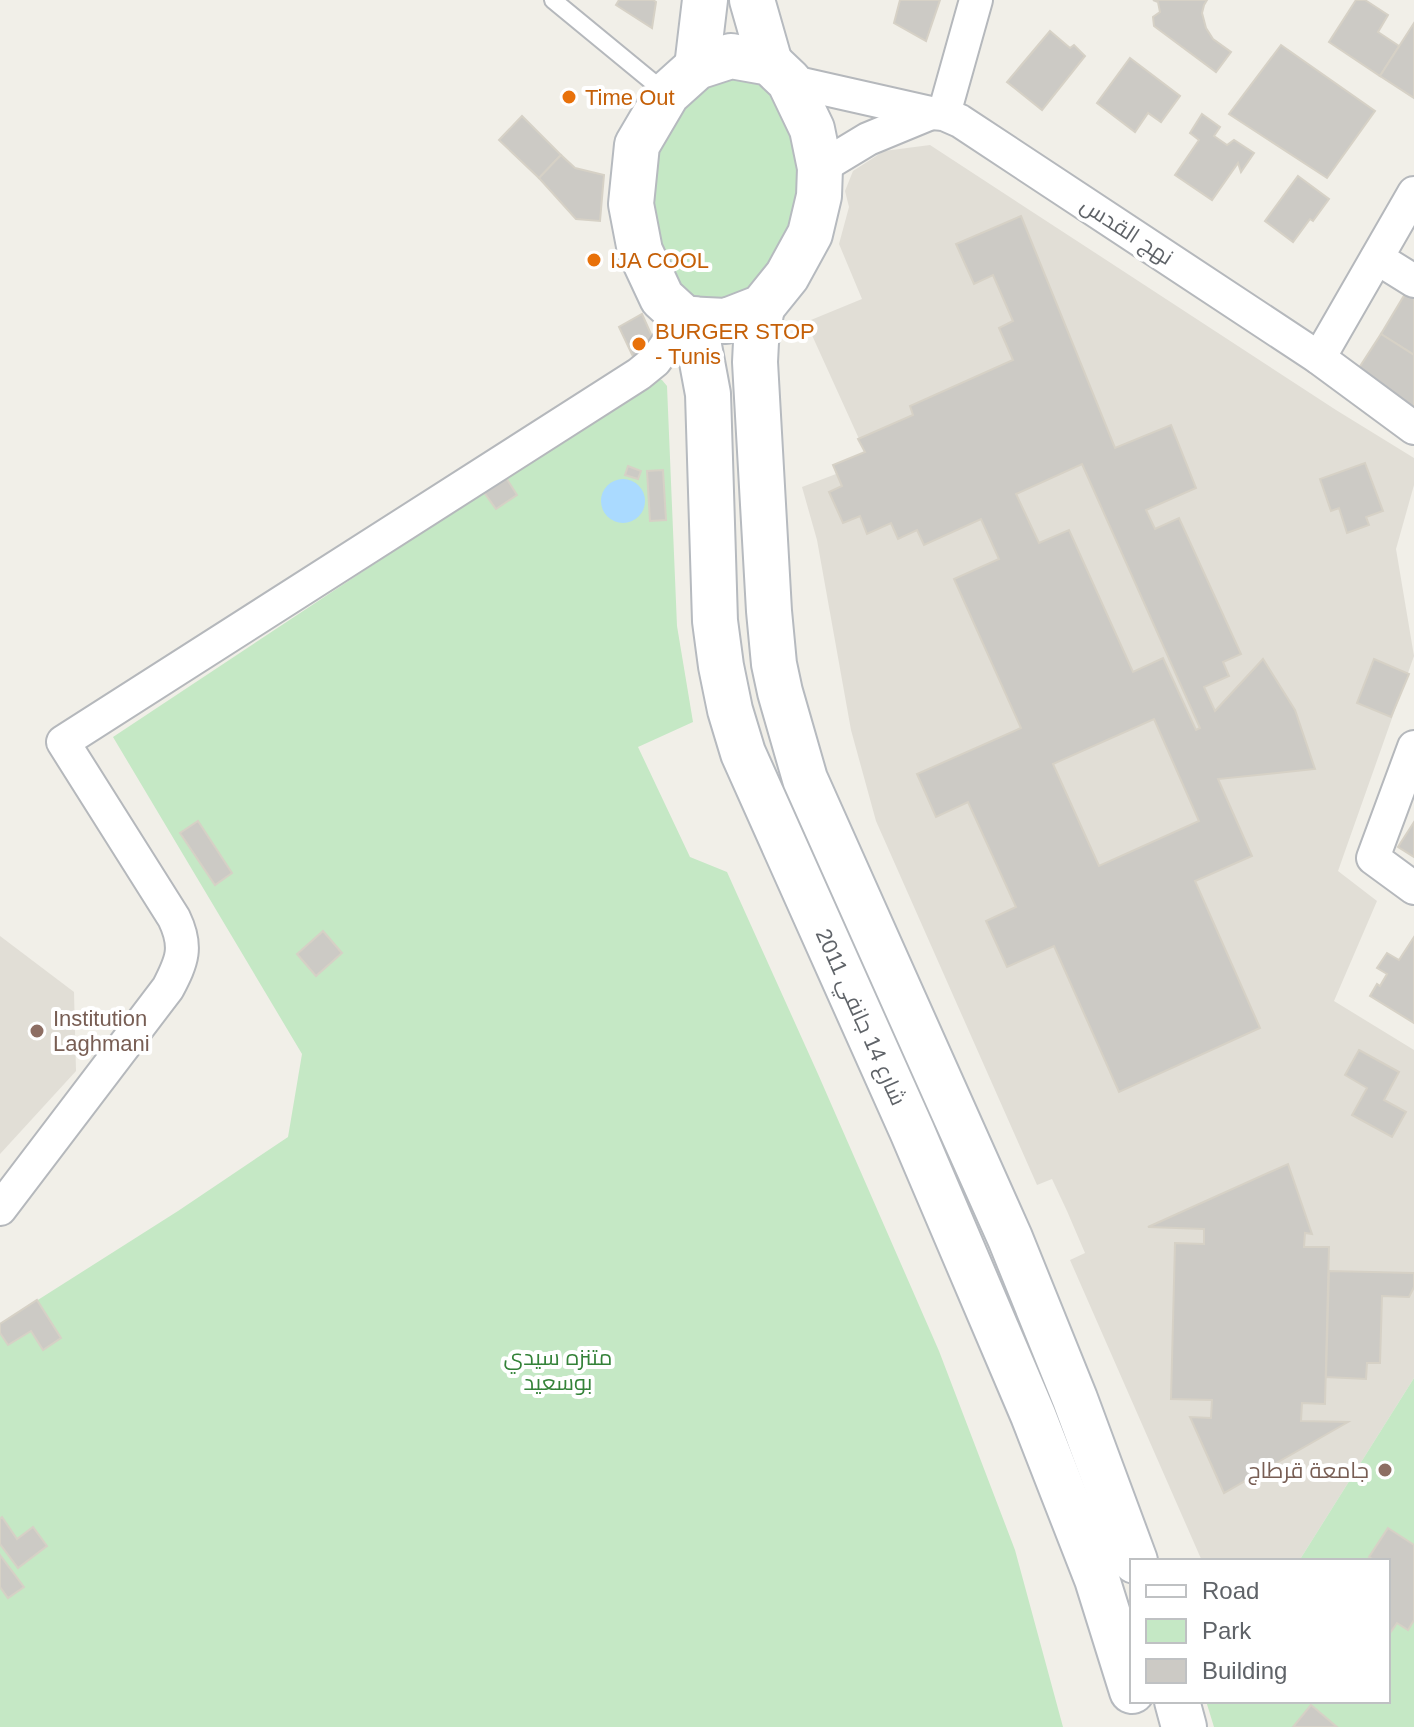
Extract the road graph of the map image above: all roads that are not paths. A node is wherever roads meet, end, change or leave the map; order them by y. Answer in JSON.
{"nodes":[{"id":1,"x":553,"y":0,"type":"edge"},
{"id":2,"x":705,"y":0,"type":"edge"},
{"id":3,"x":752,"y":0,"type":"edge"},
{"id":4,"x":976,"y":0,"type":"edge"},
{"id":5,"x":779,"y":72,"type":"junction"},
{"id":6,"x":682,"y":80,"type":"junction"},
{"id":7,"x":938,"y":113,"type":"junction"},
{"id":8,"x":820,"y":168,"type":"junction"},
{"id":9,"x":1414,"y":193,"type":"edge"},
{"id":10,"x":1377,"y":258,"type":"junction"},
{"id":11,"x":1414,"y":281,"type":"edge"},
{"id":12,"x":762,"y":307,"type":"junction"},
{"id":13,"x":690,"y":319,"type":"junction"},
{"id":14,"x":1319,"y":358,"type":"junction"},
{"id":15,"x":1414,"y":428,"type":"edge"},
{"id":16,"x":1414,"y":747,"type":"edge"},
{"id":17,"x":1414,"y":888,"type":"edge"},
{"id":18,"x":0,"y":1209,"type":"edge"},
{"id":19,"x":1134,"y":1559,"type":"edge"},
{"id":20,"x":1130,"y":1685,"type":"edge"},
{"id":21,"x":1135,"y":1703,"type":"edge"},
{"id":22,"x":1178,"y":1703,"type":"edge"},
{"id":23,"x":1141,"y":1727,"type":"edge"},
{"id":24,"x":1184,"y":1727,"type":"edge"}],
"edges":[{"from":1,"to":6,"type":"lane"},
{"from":2,"to":6,"type":"main road"},
{"from":3,"to":5,"type":"main road"},
{"from":4,"to":7,"type":"street"},
{"from":5,"to":6,"type":"main road"},
{"from":5,"to":7,"type":"street","name":"نهج القدس"},
{"from":5,"to":8,"type":"main road"},
{"from":6,"to":13,"type":"main road"},
{"from":7,"to":8,"type":"street"},
{"from":7,"to":14,"type":"street","name":"نهج القدس"},
{"from":8,"to":12,"type":"main road"},
{"from":9,"to":10,"type":"street"},
{"from":10,"to":11,"type":"street"},
{"from":10,"to":14,"type":"street"},
{"from":12,"to":13,"type":"main road"},
{"from":12,"to":19,"type":"main road","name":"شارع 14 جانفي 2011"},
{"from":13,"to":18,"type":"street"},
{"from":13,"to":20,"type":"main road","name":"شارع 14 جانفي 2011"},
{"from":14,"to":15,"type":"street","name":"نهج القدس"},
{"from":16,"to":17,"type":"street"},
{"from":21,"to":23,"type":"main road"},
{"from":22,"to":24,"type":"main road"}]}
